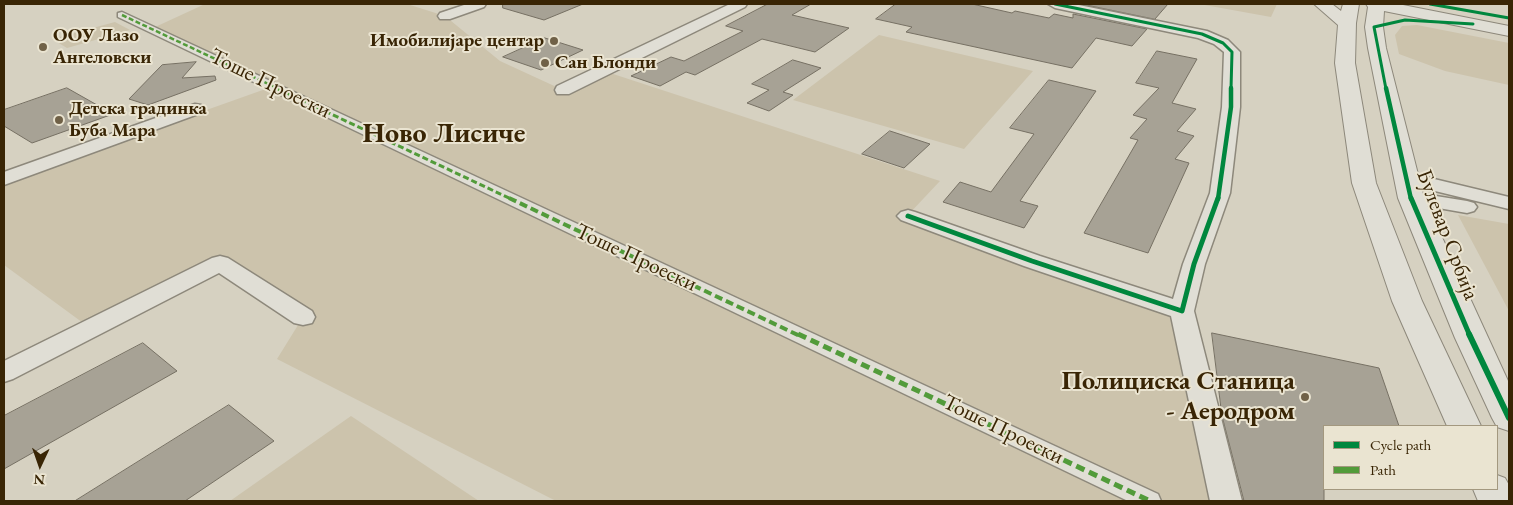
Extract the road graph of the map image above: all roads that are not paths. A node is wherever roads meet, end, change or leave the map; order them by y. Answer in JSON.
{"nodes":[{"id":1,"x":478,"y":4,"type":"edge"},
{"id":2,"x":739,"y":4,"type":"edge"},
{"id":3,"x":1056,"y":4,"type":"edge"},
{"id":4,"x":1322,"y":4,"type":"edge"},
{"id":5,"x":1351,"y":4,"type":"edge"},
{"id":6,"x":1376,"y":4,"type":"edge"},
{"id":7,"x":1430,"y":4,"type":"edge"},
{"id":8,"x":1446,"y":4,"type":"edge"},
{"id":9,"x":122,"y":15,"type":"dead end"},
{"id":10,"x":445,"y":16,"type":"dead end"},
{"id":11,"x":1474,"y":18,"type":"junction"},
{"id":12,"x":1509,"y":18,"type":"edge"},
{"id":13,"x":1347,"y":23,"type":"junction"},
{"id":14,"x":1509,"y":31,"type":"edge"},
{"id":15,"x":1375,"y":38,"type":"junction"},
{"id":16,"x":563,"y":90,"type":"dead end"},
{"id":17,"x":195,"y":109,"type":"dead end"},
{"id":18,"x":4,"y":179,"type":"edge"},
{"id":19,"x":1408,"y":188,"type":"junction"},
{"id":20,"x":1509,"y":203,"type":"edge"},
{"id":21,"x":908,"y":216,"type":"dead end"},
{"id":22,"x":1509,"y":216,"type":"edge"},
{"id":23,"x":1182,"y":311,"type":"junction"},
{"id":24,"x":303,"y":317,"type":"dead end"},
{"id":25,"x":4,"y":372,"type":"edge"},
{"id":26,"x":1509,"y":418,"type":"edge"},
{"id":27,"x":1464,"y":425,"type":"edge"},
{"id":28,"x":1150,"y":501,"type":"edge"},
{"id":29,"x":1226,"y":501,"type":"edge"}],
"edges":[{"from":1,"to":10,"type":"street"},
{"from":2,"to":16,"type":"street"},
{"from":3,"to":23,"type":"street"},
{"from":4,"to":13,"type":"street"},
{"from":5,"to":13,"type":"street"},
{"from":6,"to":11,"type":"street"},
{"from":6,"to":15,"type":"street","name":"Булевар Србија"},
{"from":7,"to":11,"type":"street"},
{"from":8,"to":11,"type":"street"},
{"from":9,"to":28,"type":"street","name":"Тоше Проески"},
{"from":11,"to":12,"type":"street"},
{"from":11,"to":14,"type":"street"},
{"from":11,"to":15,"type":"street"},
{"from":13,"to":27,"type":"street"},
{"from":15,"to":19,"type":"street","name":"Булевар Србија"},
{"from":17,"to":18,"type":"street"},
{"from":19,"to":20,"type":"street"},
{"from":19,"to":22,"type":"street"},
{"from":19,"to":26,"type":"street","name":"Булевар Србија"},
{"from":21,"to":23,"type":"street"},
{"from":23,"to":29,"type":"street"},
{"from":24,"to":25,"type":"street"}]}
